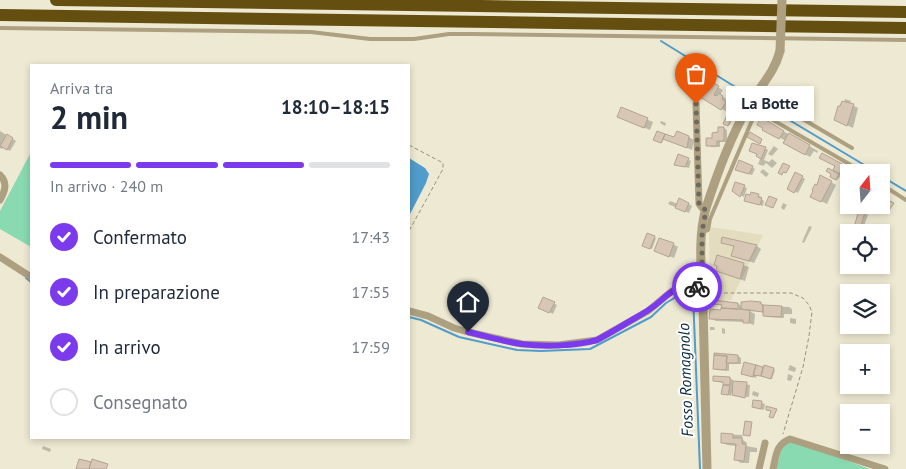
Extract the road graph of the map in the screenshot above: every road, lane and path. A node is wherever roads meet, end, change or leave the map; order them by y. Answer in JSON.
{"nodes":[{"id":1,"x":56,"y":0,"type":"edge"},
{"id":2,"x":782,"y":0,"type":"edge"},
{"id":3,"x":906,"y":12,"type":"edge"},
{"id":4,"x":0,"y":15,"type":"edge"},
{"id":5,"x":0,"y":28,"type":"edge"},
{"id":6,"x":906,"y":28,"type":"edge"},
{"id":7,"x":906,"y":40,"type":"edge"},
{"id":8,"x":696,"y":104,"type":"dead end"},
{"id":9,"x":760,"y":109,"type":"junction"},
{"id":10,"x":410,"y":146,"type":"edge"},
{"id":11,"x":852,"y":148,"type":"dead end"},
{"id":12,"x":850,"y":164,"type":"edge"},
{"id":13,"x":0,"y":175,"type":"edge"},
{"id":14,"x":890,"y":190,"type":"edge"},
{"id":15,"x":0,"y":200,"type":"edge"},
{"id":16,"x":906,"y":200,"type":"edge"},
{"id":17,"x":706,"y":210,"type":"junction"},
{"id":18,"x":410,"y":228,"type":"edge"},
{"id":19,"x":702,"y":232,"type":"junction"},
{"id":20,"x":0,"y":257,"type":"edge"},
{"id":21,"x":30,"y":276,"type":"edge"},
{"id":22,"x":702,"y":290,"type":"junction"},
{"id":23,"x":410,"y":311,"type":"edge"},
{"id":24,"x":765,"y":443,"type":"dead end"},
{"id":25,"x":778,"y":448,"type":"junction"},
{"id":26,"x":707,"y":469,"type":"edge"},
{"id":27,"x":759,"y":469,"type":"edge"},
{"id":28,"x":773,"y":469,"type":"edge"},
{"id":29,"x":885,"y":469,"type":"edge"}],
"edges":[{"from":1,"to":3,"type":"highway"},
{"from":2,"to":17,"type":"street","bridge":true},
{"from":4,"to":6,"type":"highway"},
{"from":5,"to":7,"type":"lane"},
{"from":8,"to":17,"type":"street"},
{"from":9,"to":11,"type":"lane"},
{"from":9,"to":12,"type":"lane"},
{"from":9,"to":19,"type":"lane"},
{"from":10,"to":18,"type":"path"},
{"from":13,"to":15,"type":"street"},
{"from":14,"to":16,"type":"lane"},
{"from":17,"to":19,"type":"street"},
{"from":19,"to":22,"type":"street"},
{"from":20,"to":21,"type":"street"},
{"from":22,"to":23,"type":"street"},
{"from":22,"to":25,"type":"path"},
{"from":22,"to":26,"type":"street"},
{"from":24,"to":27,"type":"street"},
{"from":25,"to":28,"type":"street"},
{"from":25,"to":29,"type":"street"}]}
